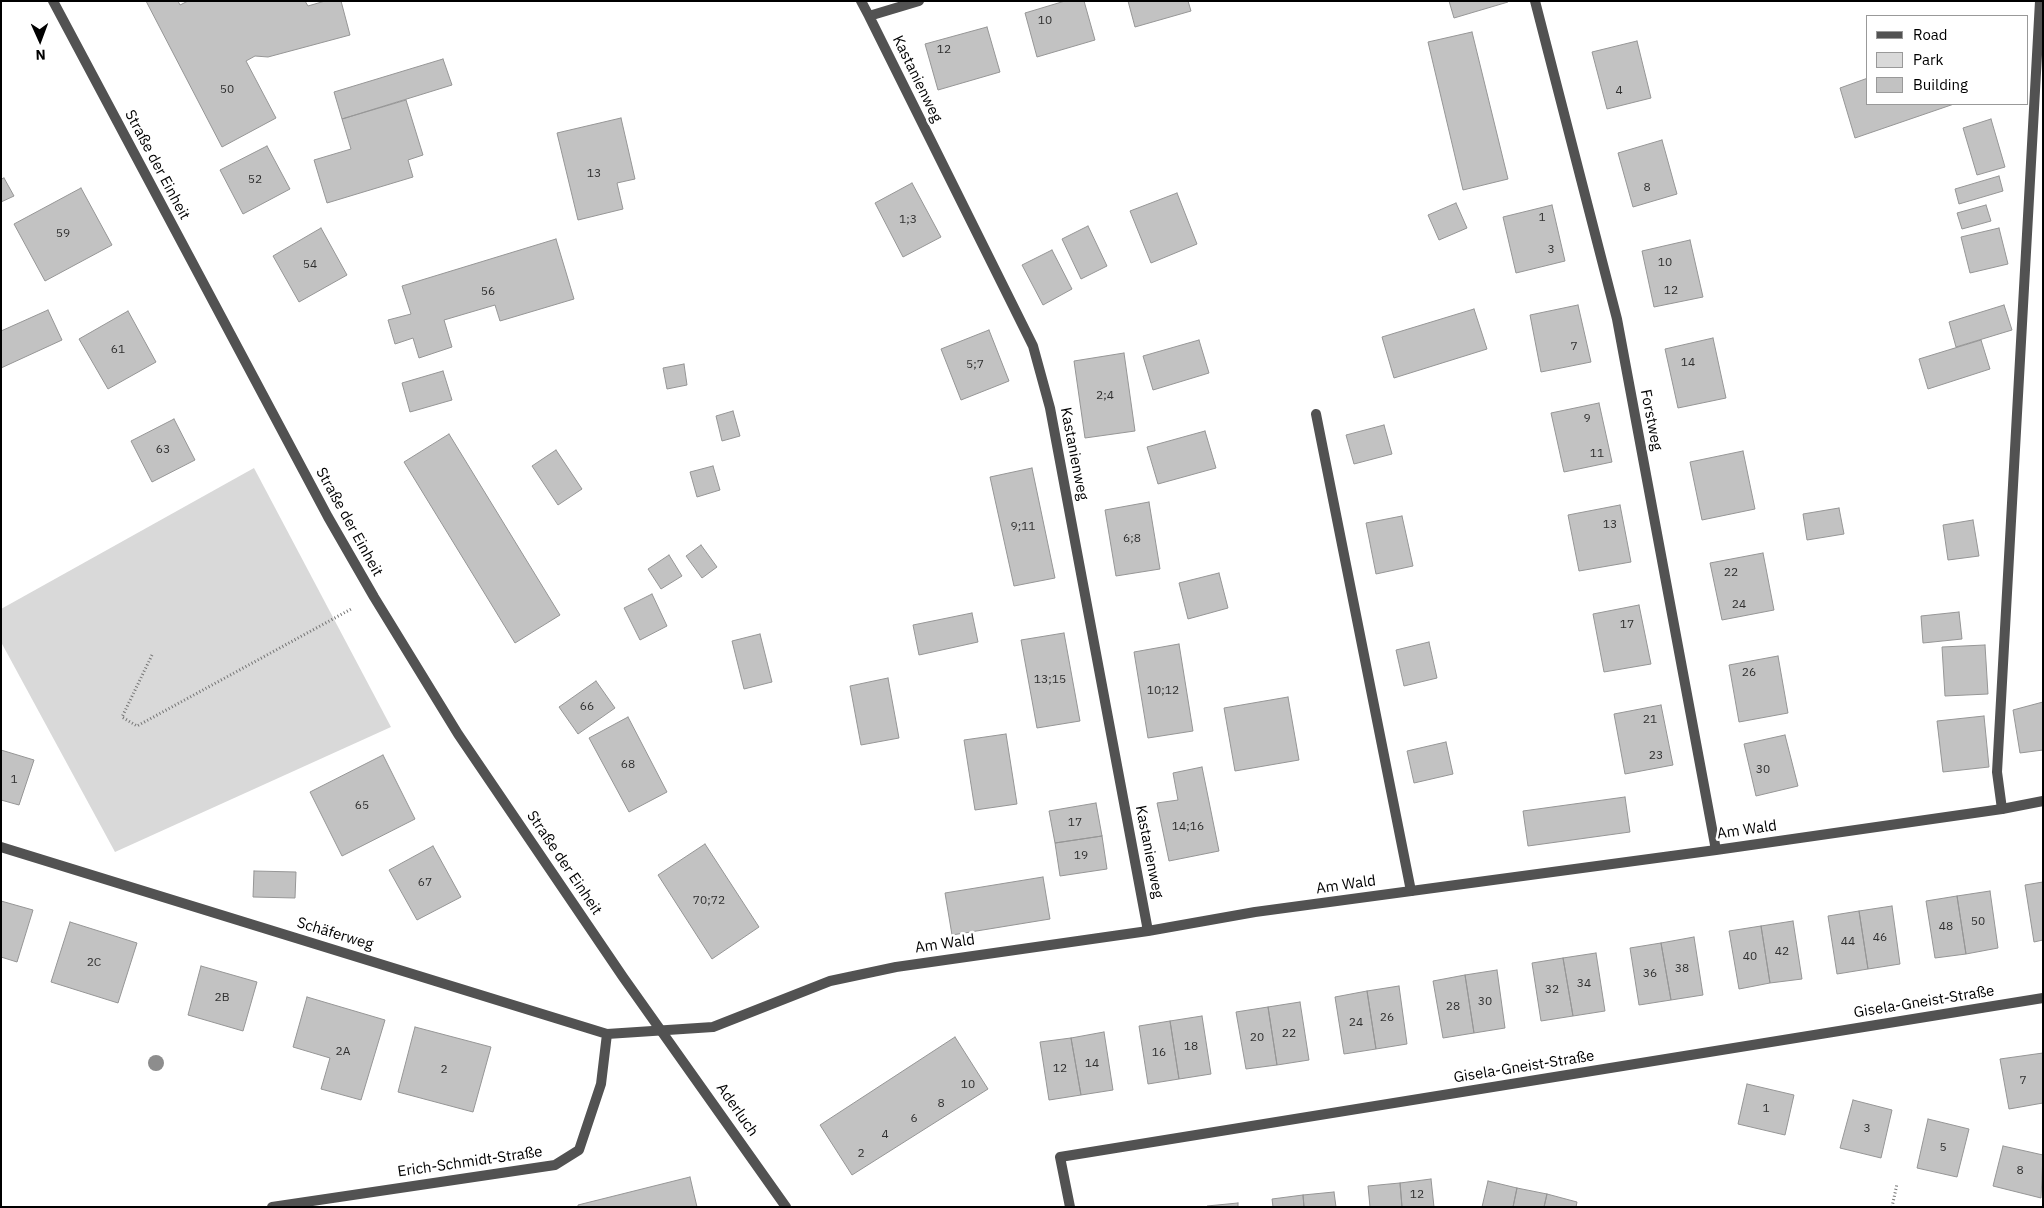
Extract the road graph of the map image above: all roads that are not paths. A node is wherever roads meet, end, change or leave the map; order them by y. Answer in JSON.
{"nodes":[{"id":1,"x":53,"y":1,"type":"edge"},
{"id":2,"x":861,"y":1,"type":"edge"},
{"id":3,"x":919,"y":1,"type":"edge"},
{"id":4,"x":1535,"y":1,"type":"edge"},
{"id":5,"x":2040,"y":1,"type":"edge"},
{"id":6,"x":869,"y":16,"type":"junction"},
{"id":7,"x":1316,"y":414,"type":"dead end"},
{"id":8,"x":2043,"y":801,"type":"edge"},
{"id":9,"x":2002,"y":808,"type":"junction"},
{"id":10,"x":1,"y":848,"type":"edge"},
{"id":11,"x":1716,"y":850,"type":"junction"},
{"id":12,"x":1411,"y":891,"type":"junction"},
{"id":13,"x":1148,"y":931,"type":"junction"},
{"id":14,"x":2043,"y":998,"type":"edge"},
{"id":15,"x":662,"y":1030,"type":"junction"},
{"id":16,"x":607,"y":1034,"type":"junction"},
{"id":17,"x":272,"y":1207,"type":"edge"},
{"id":18,"x":786,"y":1207,"type":"edge"},
{"id":19,"x":1070,"y":1207,"type":"edge"}],
"edges":[{"from":1,"to":15,"type":"street","name":"Straße der Einheit"},
{"from":2,"to":6,"type":"street","name":"Kastanienweg"},
{"from":3,"to":6,"type":"street"},
{"from":4,"to":11,"type":"street","name":"Forstweg"},
{"from":5,"to":9,"type":"street"},
{"from":6,"to":13,"type":"street","name":"Kastanienweg"},
{"from":7,"to":12,"type":"street"},
{"from":8,"to":9,"type":"street","name":"Am Wald"},
{"from":9,"to":11,"type":"street","name":"Am Wald"},
{"from":10,"to":16,"type":"street","name":"Schäferweg"},
{"from":11,"to":12,"type":"street","name":"Am Wald"},
{"from":12,"to":13,"type":"street","name":"Am Wald"},
{"from":13,"to":15,"type":"street","name":"Am Wald"},
{"from":14,"to":19,"type":"street","name":"Gisela-Gneist-Straße"},
{"from":15,"to":16,"type":"street","name":"Schäferweg"},
{"from":15,"to":18,"type":"street","name":"Aderluch"},
{"from":16,"to":17,"type":"street","name":"Erich-Schmidt-Straße"}]}
